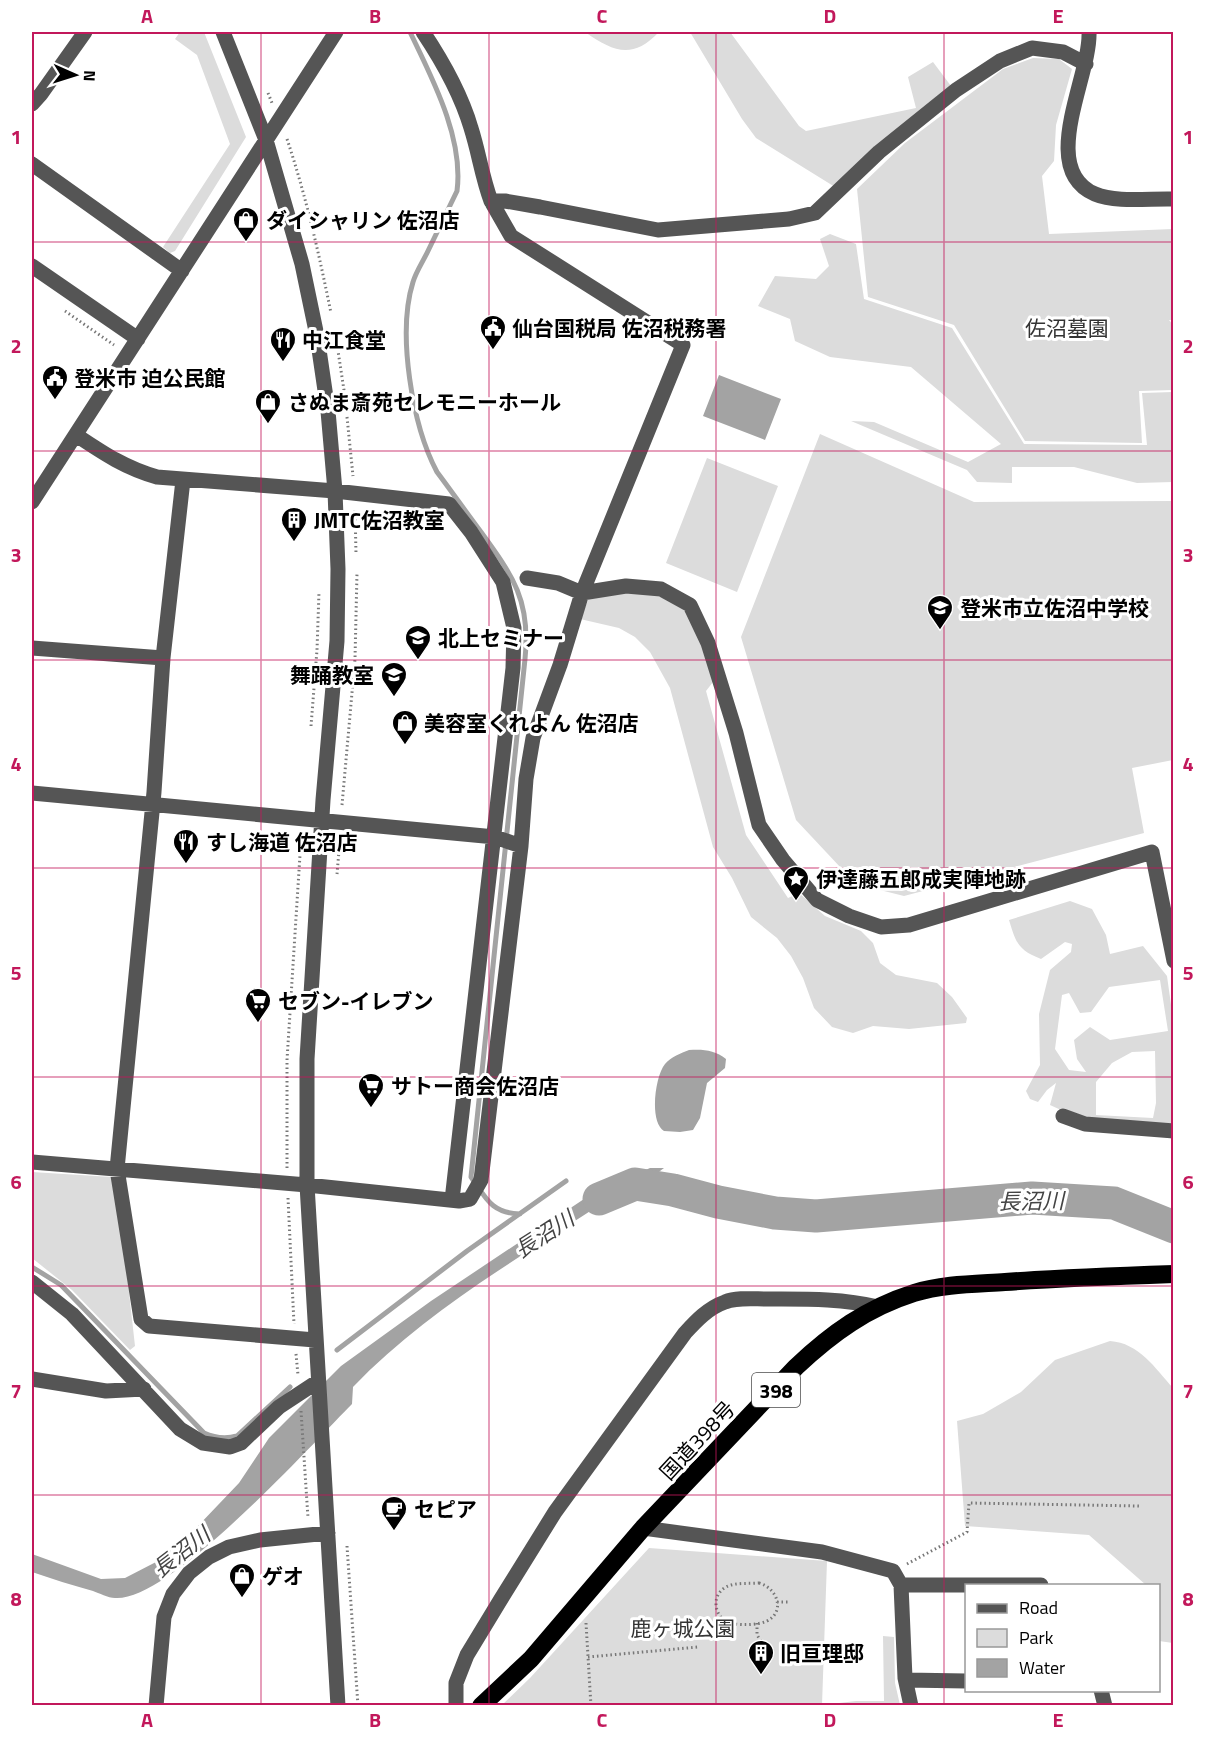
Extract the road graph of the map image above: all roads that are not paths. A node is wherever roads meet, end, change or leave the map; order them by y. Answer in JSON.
{"nodes":[{"id":1,"x":85,"y":32,"type":"edge"},
{"id":2,"x":223,"y":32,"type":"edge"},
{"id":3,"x":336,"y":32,"type":"edge"},
{"id":4,"x":423,"y":32,"type":"edge"},
{"id":5,"x":1089,"y":32,"type":"edge"},
{"id":6,"x":1086,"y":64,"type":"junction"},
{"id":7,"x":32,"y":104,"type":"edge"},
{"id":8,"x":266,"y":140,"type":"junction"},
{"id":9,"x":32,"y":164,"type":"edge"},
{"id":10,"x":1173,"y":199,"type":"edge"},
{"id":11,"x":492,"y":201,"type":"junction"},
{"id":12,"x":32,"y":266,"type":"edge"},
{"id":13,"x":182,"y":271,"type":"junction"},
{"id":14,"x":138,"y":339,"type":"junction"},
{"id":15,"x":76,"y":435,"type":"junction"},
{"id":16,"x":183,"y":480,"type":"junction"},
{"id":17,"x":335,"y":491,"type":"junction"},
{"id":18,"x":32,"y":502,"type":"edge"},
{"id":19,"x":527,"y":578,"type":"dead end"},
{"id":20,"x":582,"y":593,"type":"junction"},
{"id":21,"x":32,"y":648,"type":"edge"},
{"id":22,"x":164,"y":658,"type":"junction"},
{"id":23,"x":32,"y":793,"type":"edge"},
{"id":24,"x":152,"y":805,"type":"junction"},
{"id":25,"x":322,"y":822,"type":"junction"},
{"id":26,"x":495,"y":837,"type":"junction"},
{"id":27,"x":521,"y":846,"type":"junction"},
{"id":28,"x":1173,"y":961,"type":"edge"},
{"id":29,"x":1063,"y":1116,"type":"dead end"},
{"id":30,"x":1173,"y":1131,"type":"edge"},
{"id":31,"x":32,"y":1162,"type":"edge"},
{"id":32,"x":117,"y":1169,"type":"junction"},
{"id":33,"x":307,"y":1185,"type":"junction"},
{"id":34,"x":452,"y":1200,"type":"junction"},
{"id":35,"x":1173,"y":1274,"type":"edge"},
{"id":36,"x":32,"y":1282,"type":"edge"},
{"id":37,"x":878,"y":1307,"type":"junction"},
{"id":38,"x":315,"y":1340,"type":"junction"},
{"id":39,"x":32,"y":1379,"type":"edge"},
{"id":40,"x":317,"y":1382,"type":"junction"},
{"id":41,"x":144,"y":1389,"type":"junction"},
{"id":42,"x":643,"y":1528,"type":"junction"},
{"id":43,"x":328,"y":1533,"type":"junction"},
{"id":44,"x":902,"y":1585,"type":"junction"},
{"id":45,"x":965,"y":1585,"type":"edge"},
{"id":46,"x":906,"y":1680,"type":"junction"},
{"id":47,"x":965,"y":1681,"type":"edge"},
{"id":48,"x":156,"y":1706,"type":"edge"},
{"id":49,"x":338,"y":1706,"type":"edge"},
{"id":50,"x":456,"y":1706,"type":"edge"},
{"id":51,"x":481,"y":1706,"type":"edge"},
{"id":52,"x":911,"y":1706,"type":"edge"}],
"edges":[{"from":1,"to":7,"type":"street"},
{"from":2,"to":8,"type":"street"},
{"from":3,"to":8,"type":"street"},
{"from":4,"to":11,"type":"street"},
{"from":5,"to":6,"type":"street"},
{"from":6,"to":10,"type":"street"},
{"from":6,"to":11,"type":"street"},
{"from":8,"to":13,"type":"street"},
{"from":8,"to":17,"type":"street"},
{"from":9,"to":13,"type":"street"},
{"from":11,"to":20,"type":"street"},
{"from":12,"to":14,"type":"street"},
{"from":13,"to":14,"type":"street"},
{"from":14,"to":15,"type":"street"},
{"from":15,"to":16,"type":"street"},
{"from":15,"to":18,"type":"street"},
{"from":16,"to":17,"type":"street"},
{"from":16,"to":22,"type":"street"},
{"from":17,"to":25,"type":"street"},
{"from":17,"to":26,"type":"street"},
{"from":19,"to":20,"type":"street"},
{"from":20,"to":27,"type":"street"},
{"from":20,"to":28,"type":"street"},
{"from":21,"to":22,"type":"street"},
{"from":22,"to":24,"type":"street"},
{"from":23,"to":24,"type":"street"},
{"from":24,"to":25,"type":"street"},
{"from":24,"to":32,"type":"street"},
{"from":25,"to":26,"type":"street"},
{"from":25,"to":33,"type":"street"},
{"from":26,"to":27,"type":"street"},
{"from":26,"to":34,"type":"street"},
{"from":27,"to":34,"type":"street"},
{"from":29,"to":30,"type":"street"},
{"from":31,"to":32,"type":"street"},
{"from":32,"to":33,"type":"street"},
{"from":32,"to":38,"type":"street"},
{"from":33,"to":34,"type":"street"},
{"from":33,"to":38,"type":"street"},
{"from":35,"to":37,"type":"highway","name":"国道398号","number":"398"},
{"from":36,"to":41,"type":"street"},
{"from":37,"to":42,"type":"highway","name":"国道398号","number":"398"},
{"from":37,"to":50,"type":"street"},
{"from":38,"to":40,"type":"street"},
{"from":39,"to":41,"type":"street"},
{"from":40,"to":41,"type":"street"},
{"from":40,"to":43,"type":"street"},
{"from":42,"to":44,"type":"street"},
{"from":42,"to":51,"type":"highway","name":"国道398号","number":"398"},
{"from":43,"to":48,"type":"street"},
{"from":43,"to":49,"type":"street"},
{"from":44,"to":45,"type":"street"},
{"from":44,"to":46,"type":"street"},
{"from":46,"to":47,"type":"street"},
{"from":46,"to":52,"type":"street"}]}
